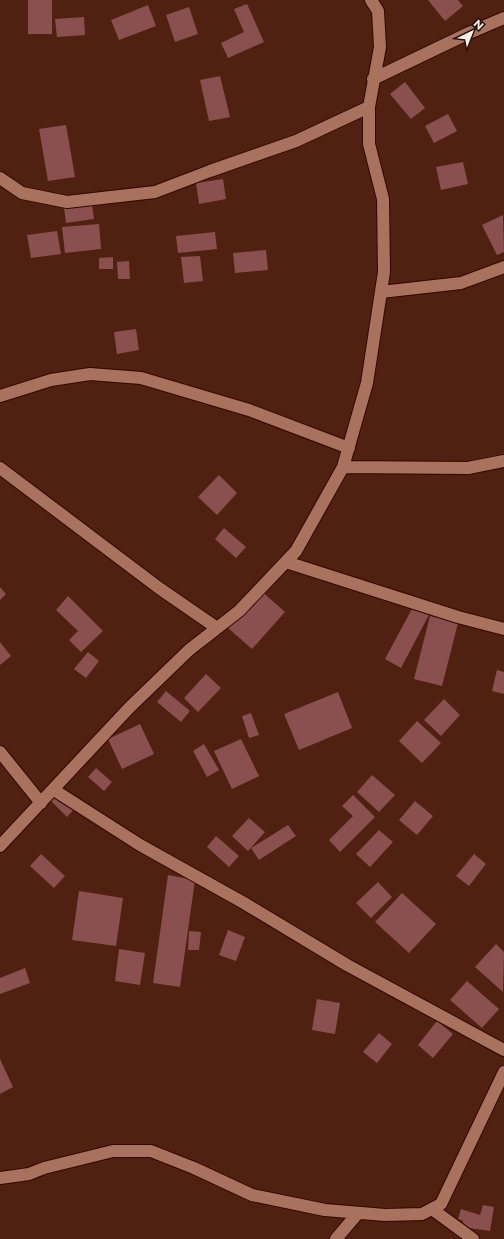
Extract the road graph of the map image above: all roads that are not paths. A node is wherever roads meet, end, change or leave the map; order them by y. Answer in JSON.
{"nodes":[{"id":1,"x":371,"y":0,"type":"edge"},
{"id":2,"x":504,"y":18,"type":"edge"},
{"id":3,"x":373,"y":79,"type":"junction"},
{"id":4,"x":369,"y":107,"type":"junction"},
{"id":5,"x":0,"y":178,"type":"edge"},
{"id":6,"x":504,"y":267,"type":"edge"},
{"id":7,"x":381,"y":292,"type":"junction"},
{"id":8,"x":0,"y":396,"type":"edge"},
{"id":9,"x":349,"y":448,"type":"junction"},
{"id":10,"x":504,"y":461,"type":"edge"},
{"id":11,"x":343,"y":467,"type":"junction"},
{"id":12,"x":0,"y":468,"type":"edge"},
{"id":13,"x":286,"y":562,"type":"junction"},
{"id":14,"x":217,"y":628,"type":"junction"},
{"id":15,"x":504,"y":628,"type":"edge"},
{"id":16,"x":0,"y":752,"type":"edge"},
{"id":17,"x":54,"y":790,"type":"junction"},
{"id":18,"x":41,"y":803,"type":"junction"},
{"id":19,"x":0,"y":846,"type":"edge"},
{"id":20,"x":504,"y":1050,"type":"edge"},
{"id":21,"x":504,"y":1072,"type":"edge"},
{"id":22,"x":0,"y":1178,"type":"edge"},
{"id":23,"x":432,"y":1209,"type":"junction"},
{"id":24,"x":358,"y":1213,"type":"junction"},
{"id":25,"x":336,"y":1239,"type":"edge"},
{"id":26,"x":473,"y":1239,"type":"edge"}],
"edges":[{"from":1,"to":3,"type":"street"},
{"from":2,"to":3,"type":"street"},
{"from":3,"to":4,"type":"street"},
{"from":4,"to":5,"type":"street"},
{"from":4,"to":7,"type":"street"},
{"from":6,"to":7,"type":"street"},
{"from":7,"to":9,"type":"street"},
{"from":8,"to":9,"type":"street"},
{"from":9,"to":11,"type":"street"},
{"from":10,"to":11,"type":"street"},
{"from":11,"to":13,"type":"street"},
{"from":12,"to":14,"type":"street"},
{"from":13,"to":14,"type":"street"},
{"from":13,"to":15,"type":"street"},
{"from":14,"to":17,"type":"street"},
{"from":16,"to":18,"type":"street"},
{"from":17,"to":18,"type":"street"},
{"from":17,"to":20,"type":"street"},
{"from":18,"to":19,"type":"street"},
{"from":21,"to":23,"type":"street"},
{"from":22,"to":24,"type":"street"},
{"from":23,"to":24,"type":"street"},
{"from":23,"to":26,"type":"street"},
{"from":24,"to":25,"type":"street"}]}
